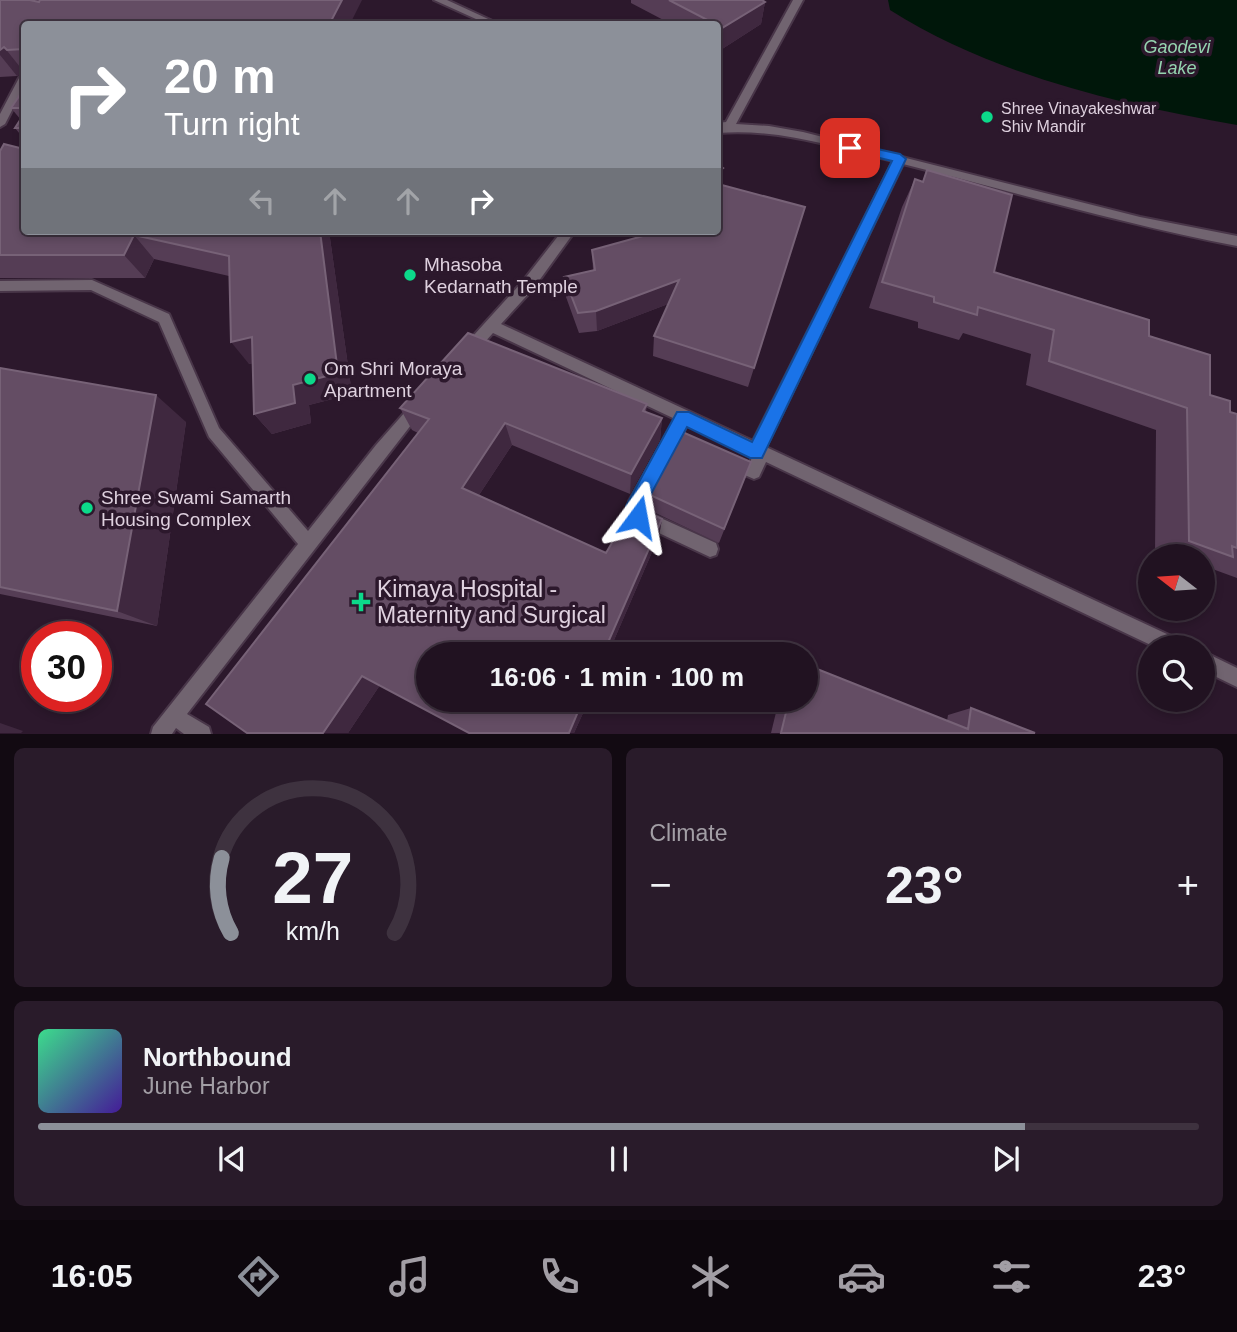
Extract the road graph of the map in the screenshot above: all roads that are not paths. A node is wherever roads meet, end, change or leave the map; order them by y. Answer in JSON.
{"nodes":[{"id":1,"x":439,"y":0,"type":"edge"},
{"id":2,"x":798,"y":0,"type":"edge"},
{"id":3,"x":487,"y":21,"type":"edge"},
{"id":4,"x":21,"y":84,"type":"edge"},
{"id":5,"x":0,"y":124,"type":"edge"},
{"id":6,"x":721,"y":126,"type":"edge"},
{"id":7,"x":900,"y":159,"type":"junction"},
{"id":8,"x":566,"y":235,"type":"edge"},
{"id":9,"x":1237,"y":241,"type":"edge"},
{"id":10,"x":0,"y":286,"type":"edge"},
{"id":11,"x":491,"y":326,"type":"junction"},
{"id":12,"x":454,"y":367,"type":"edge"},
{"id":13,"x":426,"y":398,"type":"edge"},
{"id":14,"x":683,"y":418,"type":"junction"},
{"id":15,"x":759,"y":453,"type":"junction"},
{"id":16,"x":718,"y":457,"type":"edge"},
{"id":17,"x":308,"y":543,"type":"junction"},
{"id":18,"x":710,"y":549,"type":"dead end"},
{"id":19,"x":1150,"y":635,"type":"edge"},
{"id":20,"x":1215,"y":667,"type":"edge"},
{"id":21,"x":1237,"y":678,"type":"edge"},
{"id":22,"x":174,"y":716,"type":"junction"},
{"id":23,"x":160,"y":733,"type":"edge"},
{"id":24,"x":202,"y":733,"type":"edge"}],
"edges":[{"from":1,"to":3,"type":"street"},
{"from":2,"to":6,"type":"street"},
{"from":4,"to":5,"type":"street"},
{"from":6,"to":7,"type":"street"},
{"from":7,"to":9,"type":"street"},
{"from":7,"to":15,"type":"street"},
{"from":8,"to":11,"type":"street"},
{"from":10,"to":17,"type":"street"},
{"from":11,"to":12,"type":"street"},
{"from":11,"to":14,"type":"street"},
{"from":13,"to":17,"type":"street"},
{"from":14,"to":15,"type":"street"},
{"from":14,"to":18,"type":"street"},
{"from":15,"to":16,"type":"street"},
{"from":15,"to":19,"type":"street"},
{"from":17,"to":22,"type":"street"},
{"from":20,"to":21,"type":"street"},
{"from":22,"to":23,"type":"street"},
{"from":22,"to":24,"type":"street"}]}
